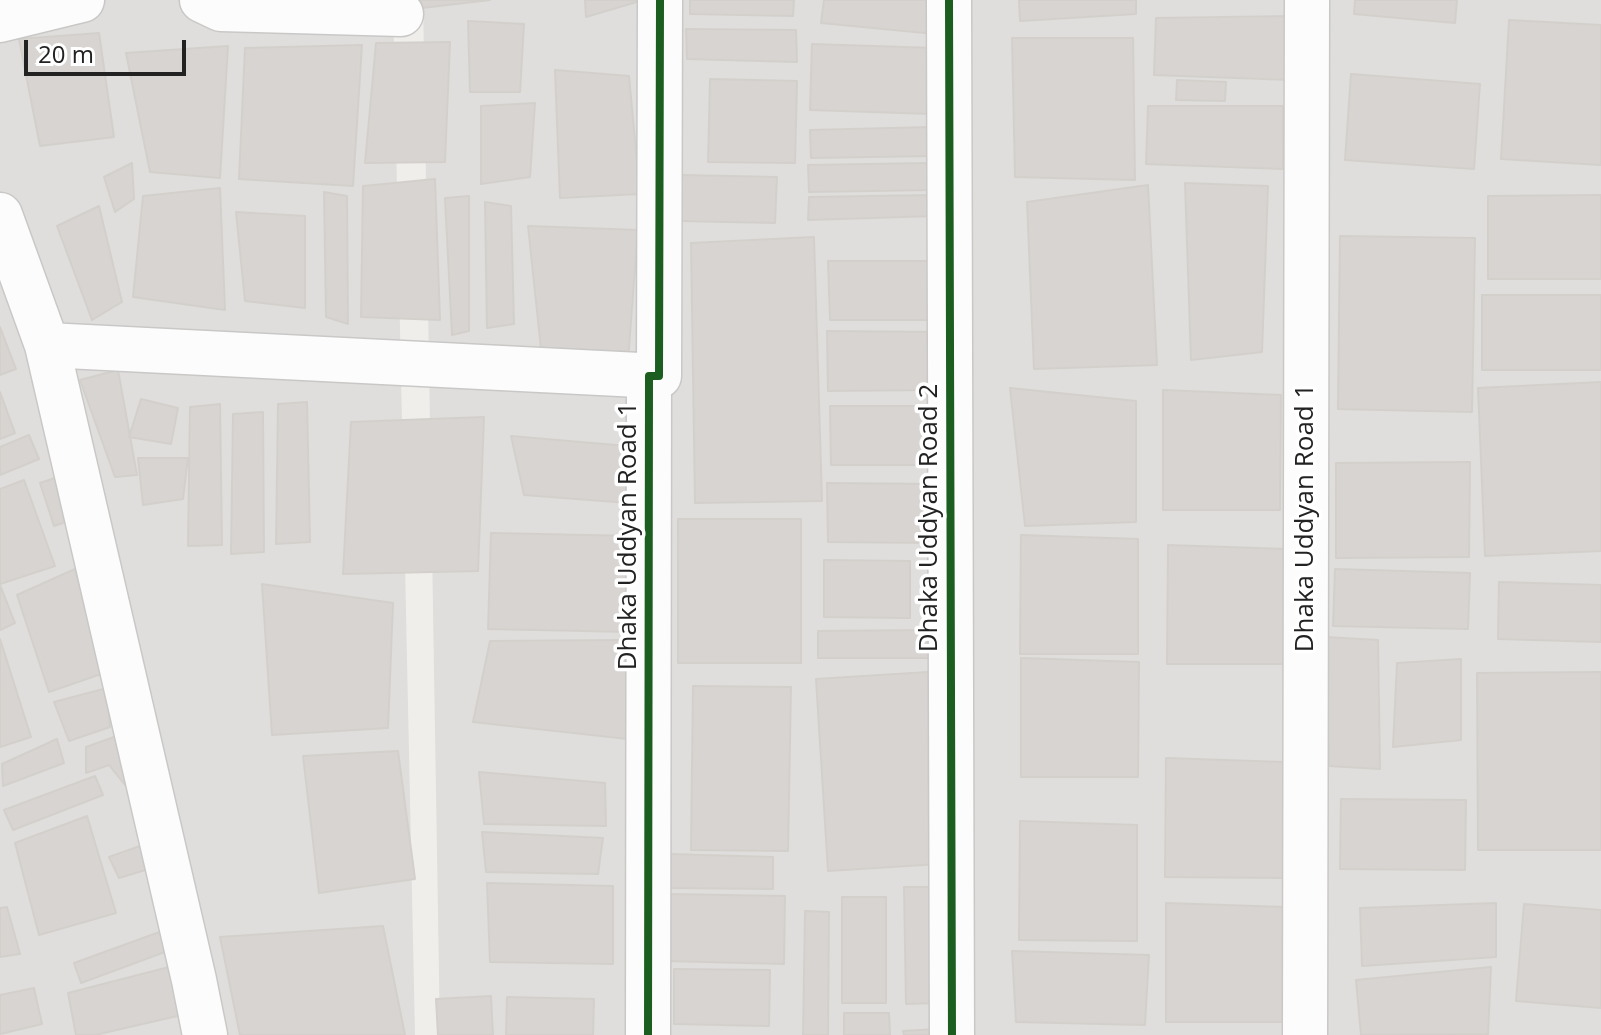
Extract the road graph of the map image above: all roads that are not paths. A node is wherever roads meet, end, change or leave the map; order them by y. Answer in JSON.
{"nodes":[{"id":1,"x":82,"y":0,"type":"edge"},
{"id":2,"x":202,"y":0,"type":"edge"},
{"id":3,"x":660,"y":0,"type":"edge"},
{"id":4,"x":949,"y":0,"type":"edge"},
{"id":5,"x":1307,"y":0,"type":"edge"},
{"id":6,"x":401,"y":14,"type":"dead end"},
{"id":7,"x":0,"y":20,"type":"edge"},
{"id":8,"x":0,"y":215,"type":"edge"},
{"id":9,"x":47,"y":345,"type":"junction"},
{"id":10,"x":659,"y":376,"type":"junction"},
{"id":11,"x":205,"y":1035,"type":"edge"},
{"id":12,"x":648,"y":1035,"type":"edge"},
{"id":13,"x":952,"y":1035,"type":"edge"},
{"id":14,"x":1305,"y":1035,"type":"edge"}],
"edges":[{"from":1,"to":7,"type":"street"},
{"from":2,"to":6,"type":"street"},
{"from":3,"to":10,"type":"street","name":"Dhaka Uddyan Road 1"},
{"from":4,"to":13,"type":"street","name":"Dhaka Uddyan Road 2"},
{"from":5,"to":14,"type":"street","name":"Dhaka Uddyan Road 1"},
{"from":8,"to":9,"type":"street"},
{"from":9,"to":10,"type":"street"},
{"from":9,"to":11,"type":"street"},
{"from":10,"to":12,"type":"street","name":"Dhaka Uddyan Road 1"}]}
